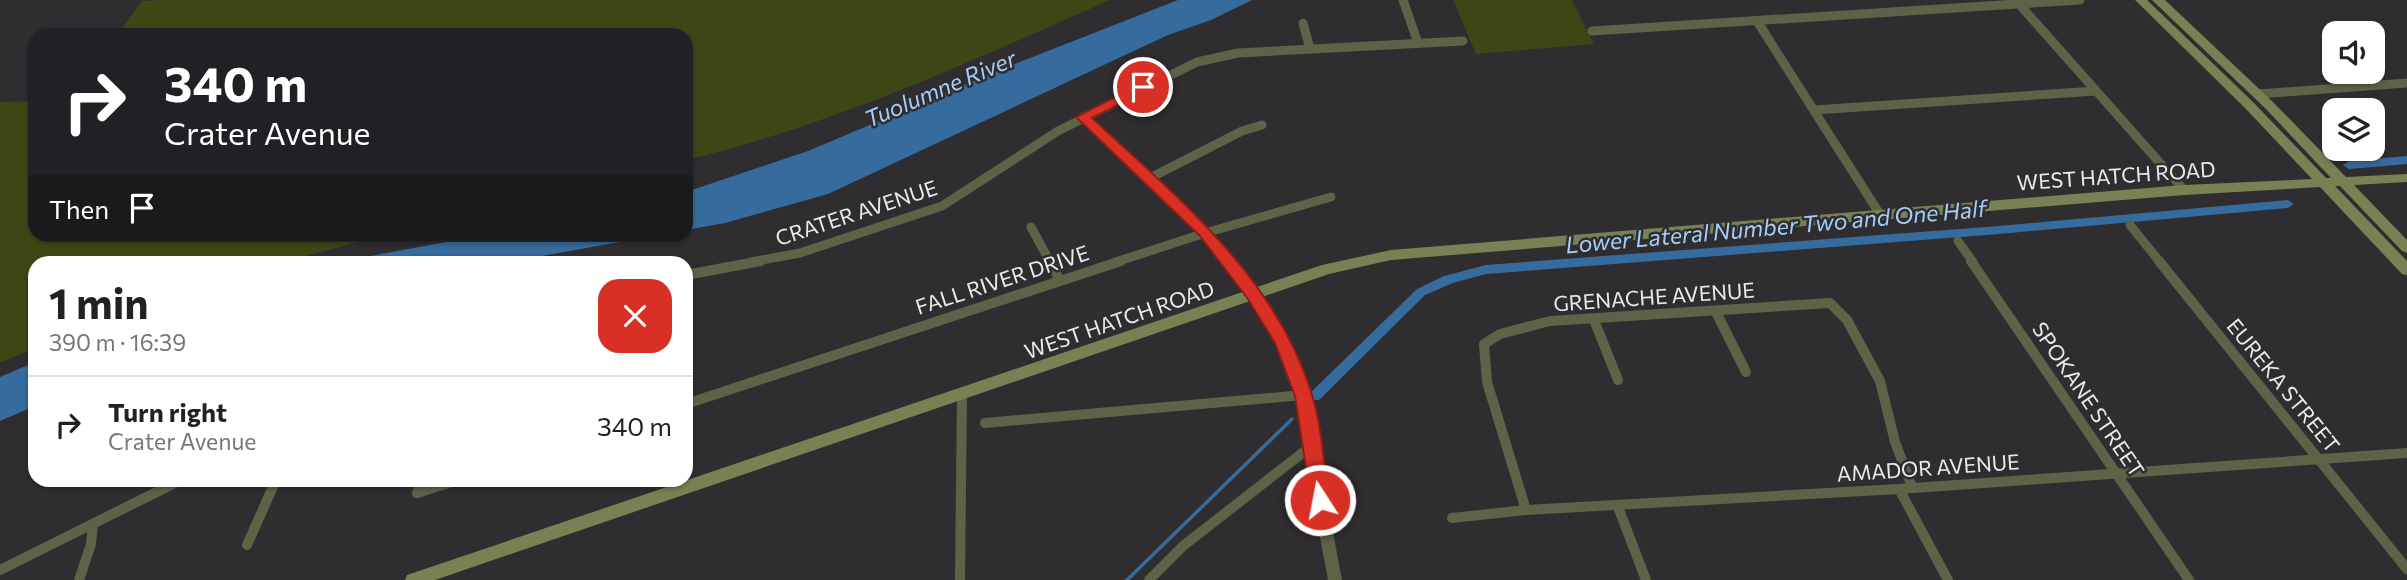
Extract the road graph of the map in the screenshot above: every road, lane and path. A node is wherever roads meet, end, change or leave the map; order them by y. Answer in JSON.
{"nodes":[{"id":1,"x":1403,"y":0,"type":"edge"},
{"id":2,"x":2080,"y":0,"type":"edge"},
{"id":3,"x":2141,"y":0,"type":"edge"},
{"id":4,"x":2148,"y":0,"type":"edge"},
{"id":5,"x":2158,"y":0,"type":"edge"},
{"id":6,"x":2019,"y":4,"type":"junction"},
{"id":7,"x":1757,"y":21,"type":"junction"},
{"id":8,"x":1303,"y":23,"type":"dead end"},
{"id":9,"x":1592,"y":31,"type":"dead end"},
{"id":10,"x":2199,"y":39,"type":"junction"},
{"id":11,"x":1463,"y":41,"type":"dead end"},
{"id":12,"x":1418,"y":43,"type":"junction"},
{"id":13,"x":1310,"y":49,"type":"junction"},
{"id":14,"x":2407,"y":83,"type":"edge"},
{"id":15,"x":2096,"y":91,"type":"junction"},
{"id":16,"x":2258,"y":94,"type":"junction"},
{"id":17,"x":1814,"y":110,"type":"junction"},
{"id":18,"x":1083,"y":117,"type":"junction"},
{"id":19,"x":1262,"y":125,"type":"dead end"},
{"id":20,"x":2407,"y":178,"type":"edge"},
{"id":21,"x":1149,"y":179,"type":"junction"},
{"id":22,"x":2343,"y":182,"type":"junction"},
{"id":23,"x":2324,"y":183,"type":"junction"},
{"id":24,"x":2184,"y":190,"type":"junction"},
{"id":25,"x":1331,"y":197,"type":"dead end"},
{"id":26,"x":1881,"y":216,"type":"junction"},
{"id":27,"x":2130,"y":225,"type":"dead end"},
{"id":28,"x":1031,"y":227,"type":"dead end"},
{"id":29,"x":1205,"y":233,"type":"junction"},
{"id":30,"x":1958,"y":241,"type":"dead end"},
{"id":31,"x":2407,"y":248,"type":"edge"},
{"id":32,"x":2407,"y":270,"type":"edge"},
{"id":33,"x":693,"y":274,"type":"edge"},
{"id":34,"x":1060,"y":280,"type":"junction"},
{"id":35,"x":1254,"y":295,"type":"junction"},
{"id":36,"x":1716,"y":312,"type":"junction"},
{"id":37,"x":1594,"y":320,"type":"junction"},
{"id":38,"x":1746,"y":372,"type":"dead end"},
{"id":39,"x":1618,"y":380,"type":"dead end"},
{"id":40,"x":961,"y":393,"type":"junction"},
{"id":41,"x":1304,"y":396,"type":"junction"},
{"id":42,"x":693,"y":402,"type":"edge"},
{"id":43,"x":985,"y":423,"type":"dead end"},
{"id":44,"x":1310,"y":447,"type":"junction"},
{"id":45,"x":2407,"y":453,"type":"edge"},
{"id":46,"x":2318,"y":459,"type":"junction"},
{"id":47,"x":2117,"y":473,"type":"junction"},
{"id":48,"x":693,"y":484,"type":"edge"},
{"id":49,"x":167,"y":487,"type":"edge"},
{"id":50,"x":273,"y":487,"type":"edge"},
{"id":51,"x":419,"y":487,"type":"edge"},
{"id":52,"x":436,"y":487,"type":"edge"},
{"id":53,"x":686,"y":487,"type":"edge"},
{"id":54,"x":1912,"y":487,"type":"junction"},
{"id":55,"x":1899,"y":489,"type":"junction"},
{"id":56,"x":1618,"y":507,"type":"junction"},
{"id":57,"x":1526,"y":510,"type":"junction"},
{"id":58,"x":1451,"y":518,"type":"dead end"},
{"id":59,"x":93,"y":524,"type":"junction"},
{"id":60,"x":247,"y":545,"type":"dead end"},
{"id":61,"x":2407,"y":569,"type":"edge"},
{"id":62,"x":0,"y":570,"type":"edge"},
{"id":63,"x":79,"y":580,"type":"edge"},
{"id":64,"x":413,"y":580,"type":"edge"},
{"id":65,"x":960,"y":580,"type":"edge"},
{"id":66,"x":1149,"y":580,"type":"edge"},
{"id":67,"x":1335,"y":580,"type":"edge"},
{"id":68,"x":1646,"y":580,"type":"edge"},
{"id":69,"x":1948,"y":580,"type":"edge"},
{"id":70,"x":2189,"y":580,"type":"edge"}],
"edges":[{"from":1,"to":12,"type":"street"},
{"from":2,"to":6,"type":"street"},
{"from":3,"to":23,"type":"main road"},
{"from":4,"to":10,"type":"main road"},
{"from":5,"to":10,"type":"main road"},
{"from":6,"to":7,"type":"street"},
{"from":6,"to":15,"type":"street"},
{"from":7,"to":9,"type":"street"},
{"from":7,"to":17,"type":"street"},
{"from":8,"to":13,"type":"street"},
{"from":10,"to":16,"type":"main road"},
{"from":11,"to":12,"type":"street","name":"CRATER AVENUE"},
{"from":12,"to":13,"type":"street","name":"CRATER AVENUE"},
{"from":13,"to":18,"type":"street","name":"CRATER AVENUE"},
{"from":14,"to":16,"type":"street"},
{"from":15,"to":17,"type":"street"},
{"from":15,"to":24,"type":"street"},
{"from":16,"to":22,"type":"main road"},
{"from":17,"to":26,"type":"street"},
{"from":18,"to":21,"type":"street"},
{"from":18,"to":33,"type":"street","name":"CRATER AVENUE"},
{"from":19,"to":21,"type":"street"},
{"from":20,"to":22,"type":"main road","name":"WEST HATCH ROAD"},
{"from":21,"to":29,"type":"street"},
{"from":22,"to":23,"type":"main road","name":"WEST HATCH ROAD"},
{"from":22,"to":31,"type":"main road"},
{"from":23,"to":24,"type":"main road","name":"WEST HATCH ROAD"},
{"from":23,"to":32,"type":"main road"},
{"from":24,"to":26,"type":"main road","name":"WEST HATCH ROAD"},
{"from":25,"to":29,"type":"street","name":"FALL RIVER DRIVE"},
{"from":26,"to":35,"type":"main road","name":"WEST HATCH ROAD"},
{"from":27,"to":46,"type":"street","name":"EUREKA STREET"},
{"from":28,"to":34,"type":"street"},
{"from":29,"to":34,"type":"street","name":"FALL RIVER DRIVE"},
{"from":29,"to":35,"type":"street"},
{"from":30,"to":47,"type":"street","name":"SPOKANE STREET"},
{"from":34,"to":42,"type":"street","name":"FALL RIVER DRIVE"},
{"from":35,"to":40,"type":"main road","name":"WEST HATCH ROAD"},
{"from":35,"to":41,"type":"street"},
{"from":36,"to":37,"type":"street","name":"GRENACHE AVENUE"},
{"from":36,"to":38,"type":"street"},
{"from":36,"to":54,"type":"street","name":"GRENACHE AVENUE"},
{"from":37,"to":39,"type":"street"},
{"from":37,"to":57,"type":"street","name":"GRENACHE AVENUE"},
{"from":40,"to":48,"type":"main road","name":"WEST HATCH ROAD"},
{"from":40,"to":65,"type":"street"},
{"from":41,"to":43,"type":"street"},
{"from":41,"to":44,"type":"street"},
{"from":44,"to":66,"type":"street"},
{"from":44,"to":67,"type":"street"},
{"from":45,"to":46,"type":"street","name":"AMADOR AVENUE"},
{"from":46,"to":47,"type":"street","name":"AMADOR AVENUE"},
{"from":46,"to":61,"type":"street","name":"EUREKA STREET"},
{"from":47,"to":54,"type":"street","name":"AMADOR AVENUE"},
{"from":47,"to":70,"type":"street","name":"SPOKANE STREET"},
{"from":49,"to":59,"type":"street"},
{"from":50,"to":60,"type":"street"},
{"from":51,"to":52,"type":"street"},
{"from":53,"to":64,"type":"main road","name":"WEST HATCH ROAD"},
{"from":54,"to":55,"type":"street","name":"AMADOR AVENUE"},
{"from":55,"to":56,"type":"street","name":"AMADOR AVENUE"},
{"from":55,"to":69,"type":"street"},
{"from":56,"to":57,"type":"street","name":"AMADOR AVENUE"},
{"from":56,"to":68,"type":"street"},
{"from":57,"to":58,"type":"street","name":"AMADOR AVENUE"},
{"from":59,"to":62,"type":"street"},
{"from":59,"to":63,"type":"street"}]}
